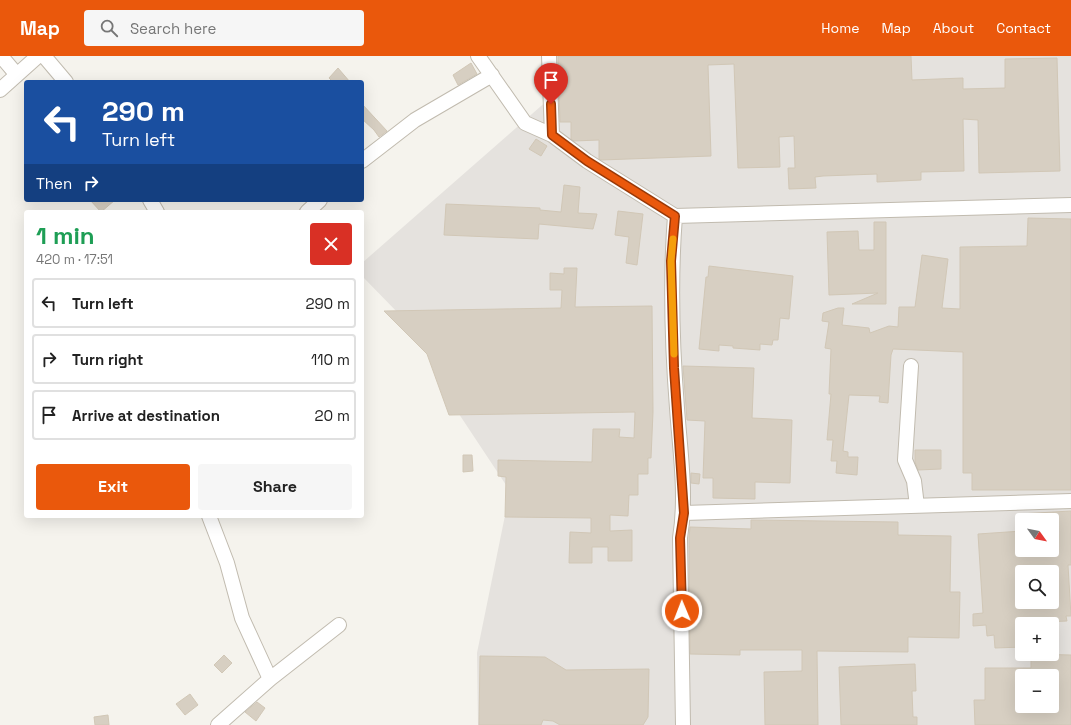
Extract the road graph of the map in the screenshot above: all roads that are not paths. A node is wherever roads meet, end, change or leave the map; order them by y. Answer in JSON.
{"nodes":[{"id":1,"x":1,"y":56,"type":"edge"},
{"id":2,"x":38,"y":56,"type":"edge"},
{"id":3,"x":44,"y":56,"type":"edge"},
{"id":4,"x":478,"y":56,"type":"edge"},
{"id":5,"x":549,"y":56,"type":"edge"},
{"id":6,"x":17,"y":75,"type":"junction"},
{"id":7,"x":492,"y":75,"type":"junction"},
{"id":8,"x":64,"y":80,"type":"edge"},
{"id":9,"x":0,"y":90,"type":"edge"},
{"id":10,"x":552,"y":135,"type":"junction"},
{"id":11,"x":364,"y":159,"type":"edge"},
{"id":12,"x":318,"y":202,"type":"edge"},
{"id":13,"x":1071,"y":205,"type":"edge"},
{"id":14,"x":309,"y":210,"type":"edge"},
{"id":15,"x":675,"y":216,"type":"junction"},
{"id":16,"x":911,"y":366,"type":"dead end"},
{"id":17,"x":1071,"y":501,"type":"edge"},
{"id":18,"x":916,"y":506,"type":"junction"},
{"id":19,"x":684,"y":513,"type":"junction"},
{"id":20,"x":210,"y":518,"type":"edge"},
{"id":21,"x":339,"y":625,"type":"dead end"},
{"id":22,"x":270,"y":679,"type":"junction"},
{"id":23,"x":218,"y":725,"type":"edge"},
{"id":24,"x":683,"y":725,"type":"edge"}],
"edges":[{"from":1,"to":6,"type":"street"},
{"from":2,"to":6,"type":"street"},
{"from":3,"to":8,"type":"street"},
{"from":4,"to":7,"type":"street"},
{"from":5,"to":10,"type":"street"},
{"from":6,"to":9,"type":"street"},
{"from":7,"to":10,"type":"street"},
{"from":7,"to":11,"type":"street"},
{"from":10,"to":15,"type":"street"},
{"from":12,"to":14,"type":"street"},
{"from":13,"to":15,"type":"street"},
{"from":15,"to":19,"type":"street"},
{"from":16,"to":18,"type":"street"},
{"from":17,"to":18,"type":"street"},
{"from":18,"to":19,"type":"street"},
{"from":19,"to":24,"type":"street"},
{"from":20,"to":22,"type":"street"},
{"from":21,"to":22,"type":"street"},
{"from":22,"to":23,"type":"street"}]}
